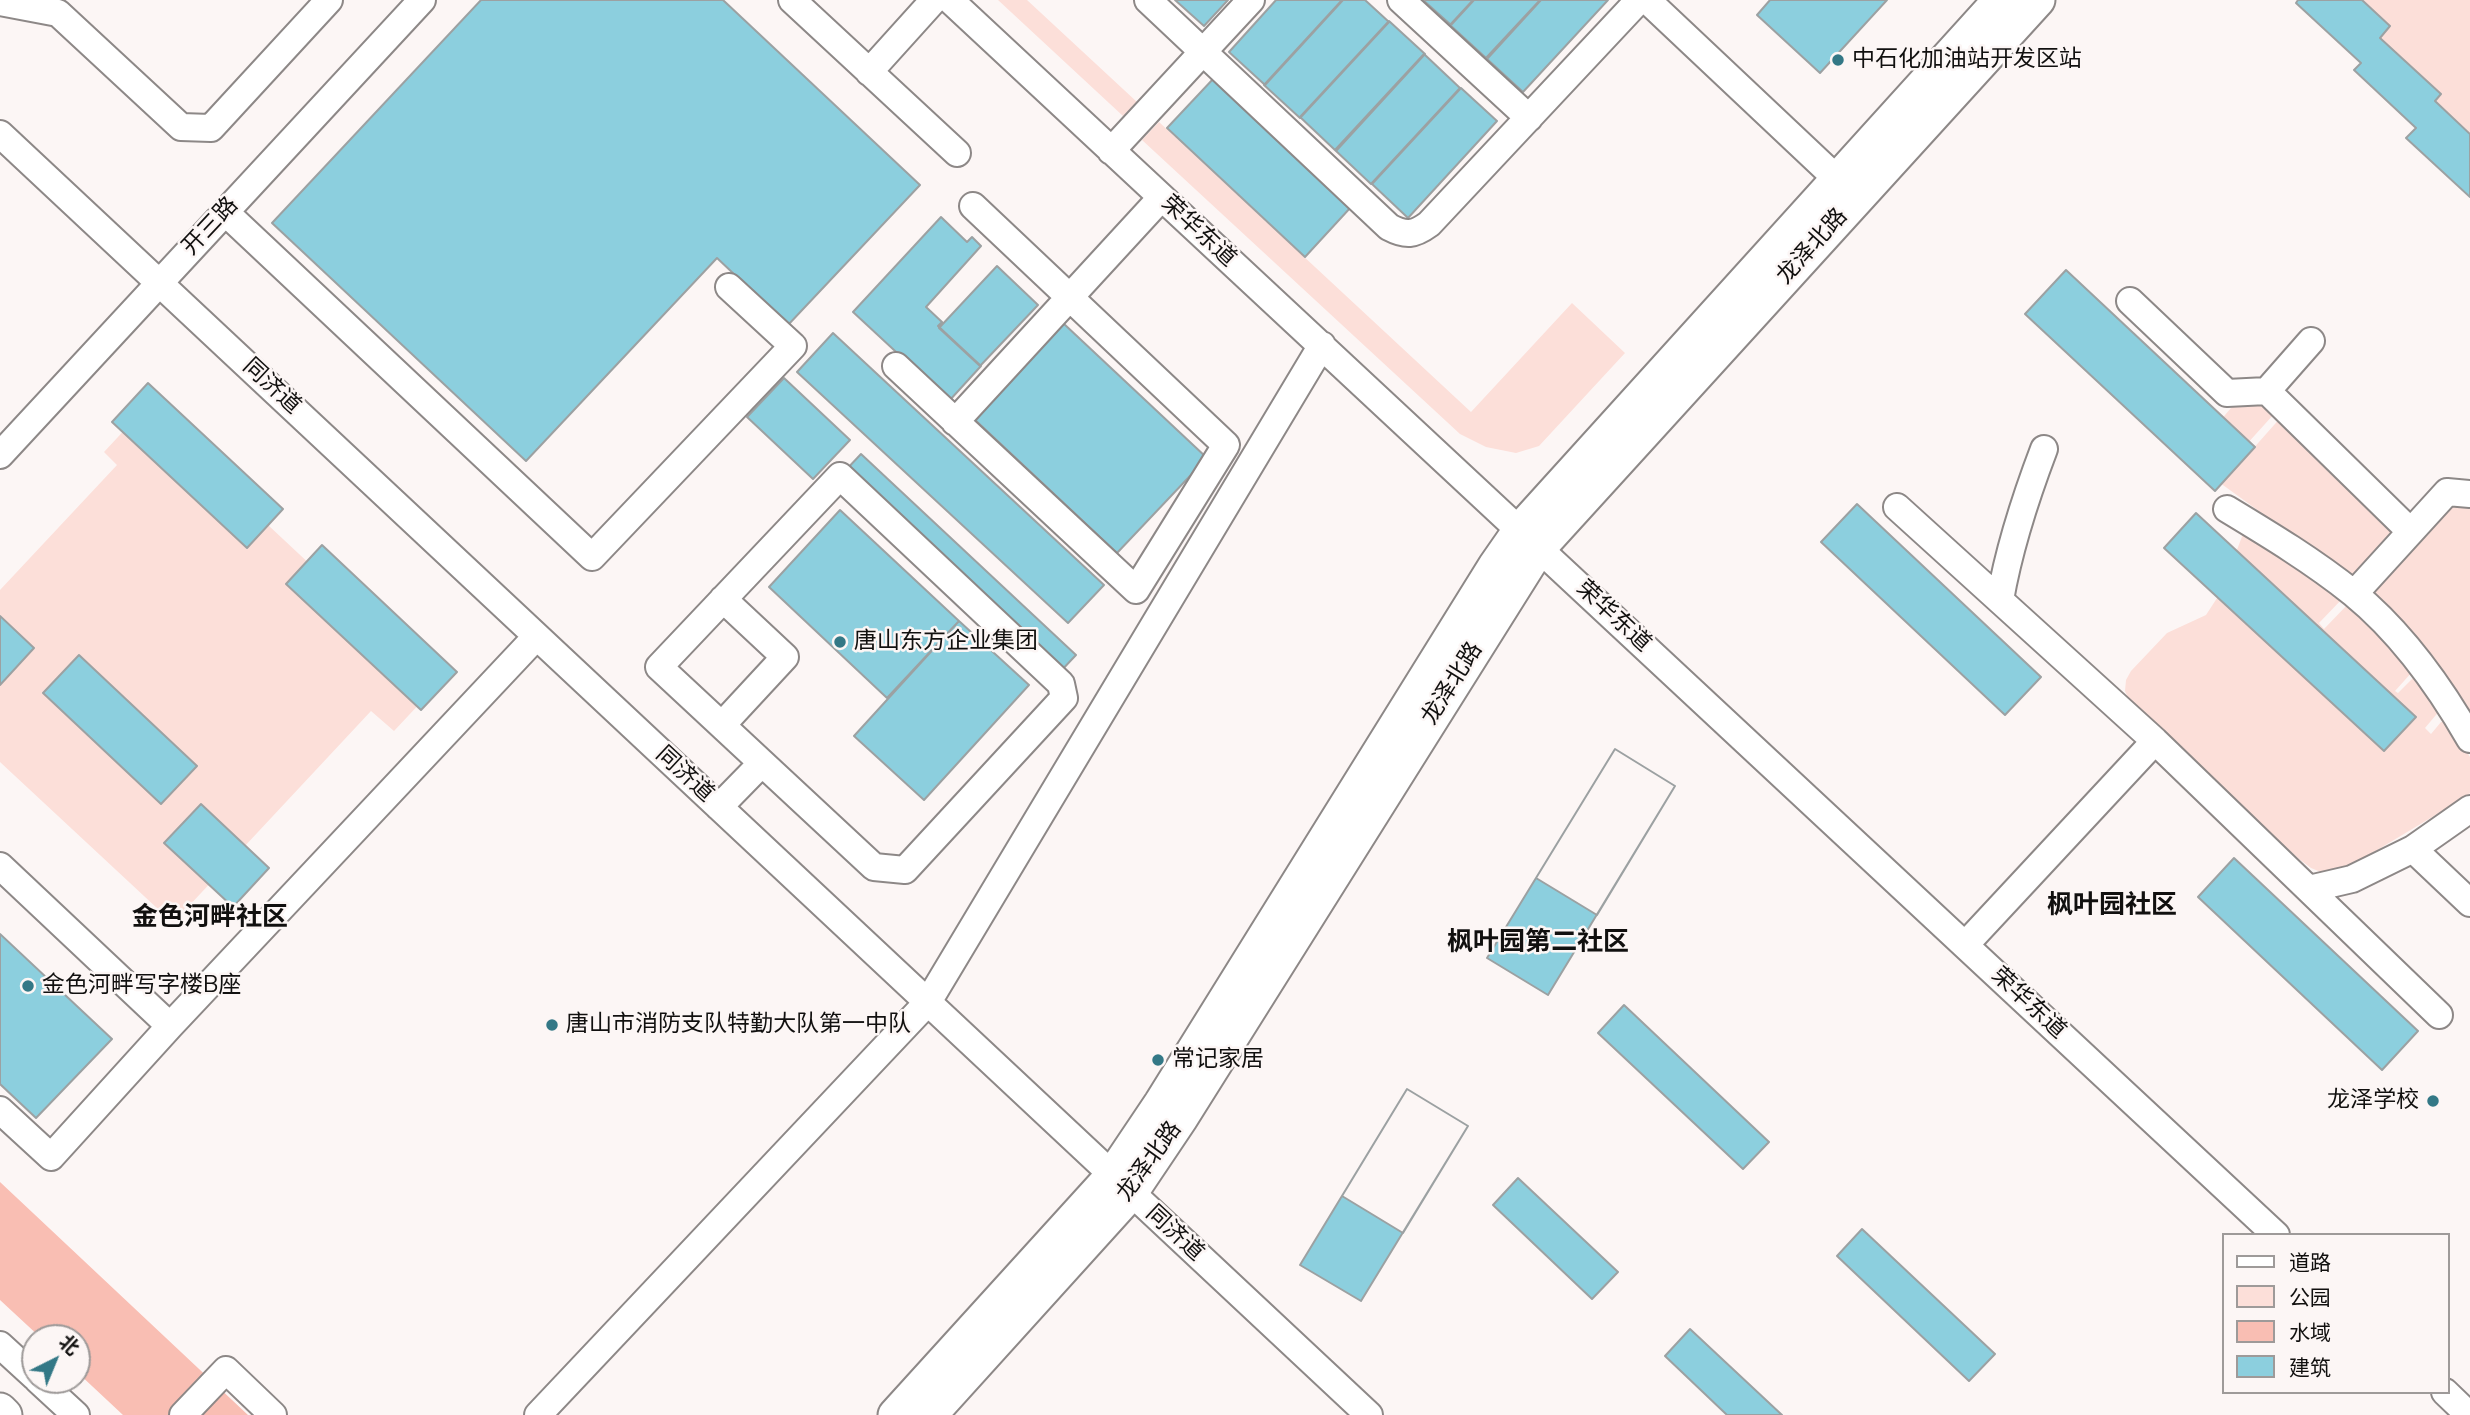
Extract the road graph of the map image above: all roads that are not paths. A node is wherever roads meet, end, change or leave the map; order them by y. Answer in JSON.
{"nodes":[{"id":1,"x":329,"y":0,"type":"edge"},
{"id":2,"x":422,"y":0,"type":"edge"},
{"id":3,"x":792,"y":0,"type":"edge"},
{"id":4,"x":934,"y":0,"type":"edge"},
{"id":5,"x":950,"y":0,"type":"edge"},
{"id":6,"x":1148,"y":0,"type":"edge"},
{"id":7,"x":1251,"y":0,"type":"edge"},
{"id":8,"x":1401,"y":0,"type":"edge"},
{"id":9,"x":1639,"y":0,"type":"edge"},
{"id":10,"x":1647,"y":0,"type":"edge"},
{"id":11,"x":2000,"y":0,"type":"edge"},
{"id":12,"x":0,"y":2,"type":"edge"},
{"id":13,"x":2033,"y":2,"type":"edge"},
{"id":14,"x":1203,"y":51,"type":"junction"},
{"id":15,"x":869,"y":72,"type":"junction"},
{"id":16,"x":1529,"y":118,"type":"junction"},
{"id":17,"x":0,"y":134,"type":"edge"},
{"id":18,"x":1111,"y":151,"type":"junction"},
{"id":19,"x":957,"y":153,"type":"dead end"},
{"id":20,"x":1838,"y":180,"type":"junction"},
{"id":21,"x":1161,"y":198,"type":"junction"},
{"id":22,"x":973,"y":206,"type":"dead end"},
{"id":23,"x":225,"y":212,"type":"junction"},
{"id":24,"x":160,"y":282,"type":"junction"},
{"id":25,"x":729,"y":287,"type":"dead end"},
{"id":26,"x":1070,"y":297,"type":"junction"},
{"id":27,"x":2130,"y":301,"type":"dead end"},
{"id":28,"x":2311,"y":341,"type":"dead end"},
{"id":29,"x":1321,"y":345,"type":"junction"},
{"id":30,"x":896,"y":366,"type":"dead end"},
{"id":31,"x":2267,"y":391,"type":"junction"},
{"id":32,"x":955,"y":422,"type":"junction"},
{"id":33,"x":2044,"y":449,"type":"dead end"},
{"id":34,"x":0,"y":455,"type":"edge"},
{"id":35,"x":2470,"y":494,"type":"edge"},
{"id":36,"x":1897,"y":507,"type":"dead end"},
{"id":37,"x":2227,"y":509,"type":"dead end"},
{"id":38,"x":2410,"y":531,"type":"junction"},
{"id":39,"x":1530,"y":539,"type":"junction"},
{"id":40,"x":2354,"y":594,"type":"junction"},
{"id":41,"x":723,"y":599,"type":"junction"},
{"id":42,"x":2000,"y":600,"type":"junction"},
{"id":43,"x":536,"y":637,"type":"junction"},
{"id":44,"x":722,"y":726,"type":"junction"},
{"id":45,"x":2470,"y":739,"type":"edge"},
{"id":46,"x":2155,"y":741,"type":"junction"},
{"id":47,"x":762,"y":762,"type":"junction"},
{"id":48,"x":719,"y":807,"type":"junction"},
{"id":49,"x":2470,"y":809,"type":"edge"},
{"id":50,"x":2413,"y":849,"type":"junction"},
{"id":51,"x":1,"y":870,"type":"edge"},
{"id":52,"x":2309,"y":889,"type":"junction"},
{"id":53,"x":2470,"y":903,"type":"edge"},
{"id":54,"x":1965,"y":945,"type":"junction"},
{"id":55,"x":928,"y":1002,"type":"junction"},
{"id":56,"x":2439,"y":1015,"type":"dead end"},
{"id":57,"x":170,"y":1026,"type":"junction"},
{"id":58,"x":0,"y":1110,"type":"edge"},
{"id":59,"x":1121,"y":1185,"type":"junction"},
{"id":60,"x":2274,"y":1233,"type":"edge"},
{"id":61,"x":0,"y":1345,"type":"edge"},
{"id":62,"x":21,"y":1365,"type":"edge"},
{"id":63,"x":53,"y":1394,"type":"edge"},
{"id":64,"x":2447,"y":1394,"type":"edge"},
{"id":65,"x":0,"y":1410,"type":"edge"},
{"id":66,"x":5,"y":1415,"type":"edge"},
{"id":67,"x":76,"y":1415,"type":"edge"},
{"id":68,"x":183,"y":1415,"type":"edge"},
{"id":69,"x":273,"y":1415,"type":"edge"},
{"id":70,"x":538,"y":1415,"type":"edge"},
{"id":71,"x":895,"y":1415,"type":"edge"},
{"id":72,"x":930,"y":1415,"type":"edge"},
{"id":73,"x":1369,"y":1415,"type":"edge"},
{"id":74,"x":2469,"y":1415,"type":"edge"}],
"edges":[{"from":1,"to":12,"type":"street"},
{"from":2,"to":23,"type":"street","name":"开三路"},
{"from":3,"to":15,"type":"street"},
{"from":4,"to":15,"type":"street"},
{"from":5,"to":18,"type":"street","name":"荣华东道"},
{"from":6,"to":14,"type":"street"},
{"from":7,"to":14,"type":"street"},
{"from":8,"to":16,"type":"street"},
{"from":9,"to":16,"type":"street"},
{"from":10,"to":20,"type":"street"},
{"from":11,"to":20,"type":"main road","name":"龙泽北路"},
{"from":13,"to":39,"type":"main road","name":"龙泽北路"},
{"from":14,"to":16,"type":"street"},
{"from":14,"to":18,"type":"street"},
{"from":15,"to":19,"type":"street"},
{"from":17,"to":24,"type":"street","name":"同济道"},
{"from":18,"to":21,"type":"street","name":"荣华东道"},
{"from":20,"to":39,"type":"main road","name":"龙泽北路"},
{"from":21,"to":26,"type":"street"},
{"from":21,"to":29,"type":"street","name":"荣华东道"},
{"from":22,"to":26,"type":"street"},
{"from":23,"to":24,"type":"street","name":"开三路"},
{"from":23,"to":25,"type":"street"},
{"from":24,"to":34,"type":"street","name":"开三路"},
{"from":24,"to":43,"type":"street","name":"同济道"},
{"from":26,"to":32,"type":"street"},
{"from":26,"to":32,"type":"street"},
{"from":27,"to":31,"type":"street"},
{"from":28,"to":31,"type":"street"},
{"from":29,"to":39,"type":"street","name":"荣华东道"},
{"from":29,"to":55,"type":"street"},
{"from":30,"to":32,"type":"street"},
{"from":31,"to":38,"type":"street"},
{"from":33,"to":42,"type":"street"},
{"from":35,"to":38,"type":"street"},
{"from":36,"to":42,"type":"street"},
{"from":37,"to":40,"type":"street"},
{"from":38,"to":40,"type":"street"},
{"from":39,"to":54,"type":"street","name":"荣华东道"},
{"from":39,"to":59,"type":"main road","name":"龙泽北路"},
{"from":40,"to":45,"type":"street"},
{"from":41,"to":44,"type":"street"},
{"from":41,"to":44,"type":"street"},
{"from":41,"to":47,"type":"street"},
{"from":42,"to":46,"type":"street"},
{"from":43,"to":48,"type":"street","name":"同济道"},
{"from":43,"to":57,"type":"street"},
{"from":44,"to":47,"type":"street"},
{"from":46,"to":52,"type":"street"},
{"from":46,"to":54,"type":"street"},
{"from":47,"to":48,"type":"street"},
{"from":48,"to":55,"type":"street","name":"同济道"},
{"from":49,"to":50,"type":"street"},
{"from":50,"to":52,"type":"street"},
{"from":50,"to":53,"type":"street"},
{"from":51,"to":57,"type":"street"},
{"from":52,"to":56,"type":"street"},
{"from":54,"to":60,"type":"street","name":"荣华东道"},
{"from":55,"to":59,"type":"street","name":"同济道"},
{"from":55,"to":70,"type":"street"},
{"from":57,"to":58,"type":"street"},
{"from":59,"to":71,"type":"main road","name":"龙泽北路"},
{"from":59,"to":72,"type":"main road","name":"龙泽北路"},
{"from":59,"to":73,"type":"street","name":"同济道"},
{"from":61,"to":62,"type":"street"},
{"from":63,"to":67,"type":"street"},
{"from":64,"to":74,"type":"street"},
{"from":65,"to":66,"type":"main road"},
{"from":68,"to":69,"type":"street"}]}
